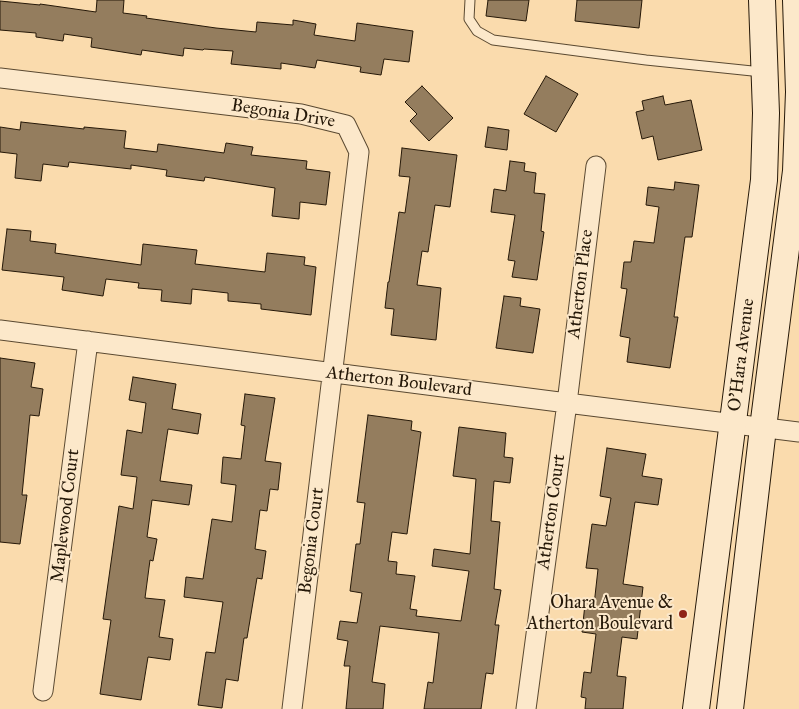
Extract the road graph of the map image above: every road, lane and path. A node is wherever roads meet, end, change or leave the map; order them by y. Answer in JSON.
{"nodes":[{"id":1,"x":470,"y":0,"type":"edge"},
{"id":2,"x":762,"y":0,"type":"edge"},
{"id":3,"x":796,"y":0,"type":"edge"},
{"id":4,"x":765,"y":72,"type":"junction"},
{"id":5,"x":0,"y":78,"type":"edge"},
{"id":6,"x":596,"y":166,"type":"dead end"},
{"id":7,"x":0,"y":330,"type":"edge"},
{"id":8,"x":88,"y":342,"type":"junction"},
{"id":9,"x":331,"y":373,"type":"junction"},
{"id":10,"x":567,"y":403,"type":"junction"},
{"id":11,"x":733,"y":424,"type":"junction"},
{"id":12,"x":763,"y":428,"type":"junction"},
{"id":13,"x":799,"y":432,"type":"edge"},
{"id":14,"x":43,"y":691,"type":"dead end"},
{"id":15,"x":292,"y":709,"type":"edge"},
{"id":16,"x":526,"y":709,"type":"edge"},
{"id":17,"x":696,"y":709,"type":"edge"},
{"id":18,"x":730,"y":709,"type":"edge"}],
"edges":[{"from":1,"to":4,"type":"lane"},
{"from":2,"to":4,"type":"main road","name":"O'Hara Avenue"},
{"from":3,"to":12,"type":"main road","name":"O'Hara Avenue"},
{"from":4,"to":11,"type":"main road","name":"O'Hara Avenue"},
{"from":5,"to":9,"type":"street","name":"Begonia Drive"},
{"from":6,"to":10,"type":"street","name":"Atherton Place"},
{"from":7,"to":8,"type":"street","name":"Atherton Boulevard"},
{"from":8,"to":9,"type":"street","name":"Atherton Boulevard"},
{"from":8,"to":14,"type":"street","name":"Maplewood Court"},
{"from":9,"to":10,"type":"street","name":"Atherton Boulevard"},
{"from":9,"to":15,"type":"street","name":"Begonia Court"},
{"from":10,"to":11,"type":"street","name":"Atherton Boulevard"},
{"from":10,"to":16,"type":"street","name":"Atherton Court"},
{"from":11,"to":12,"type":"street","name":"Atherton Boulevard"},
{"from":11,"to":17,"type":"main road","name":"O'Hara Avenue"},
{"from":12,"to":13,"type":"street","name":"Atherton Boulevard"},
{"from":12,"to":18,"type":"main road","name":"O'Hara Avenue"}]}
